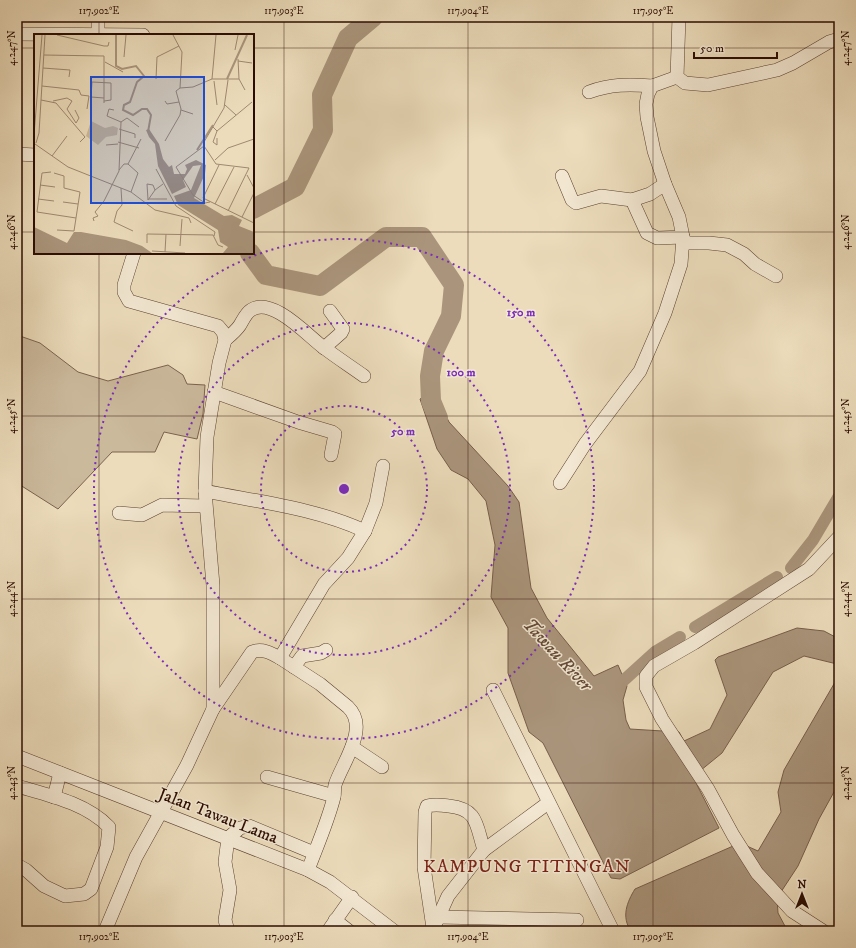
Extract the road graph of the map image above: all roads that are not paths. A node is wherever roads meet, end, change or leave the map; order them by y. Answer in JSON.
{"nodes":[{"id":1,"x":98,"y":17,"type":"edge"},
{"id":2,"x":679,"y":17,"type":"edge"},
{"id":3,"x":17,"y":34,"type":"edge"},
{"id":4,"x":34,"y":34,"type":"edge"},
{"id":5,"x":98,"y":34,"type":"edge"},
{"id":6,"x":839,"y":40,"type":"edge"},
{"id":7,"x":677,"y":77,"type":"junction"},
{"id":8,"x":652,"y":86,"type":"junction"},
{"id":9,"x":589,"y":92,"type":"dead end"},
{"id":10,"x":17,"y":154,"type":"edge"},
{"id":11,"x":34,"y":155,"type":"edge"},
{"id":12,"x":562,"y":176,"type":"dead end"},
{"id":13,"x":665,"y":184,"type":"junction"},
{"id":14,"x":632,"y":200,"type":"junction"},
{"id":15,"x":683,"y":240,"type":"junction"},
{"id":16,"x":134,"y":254,"type":"edge"},
{"id":17,"x":776,"y":276,"type":"dead end"},
{"id":18,"x":330,"y":311,"type":"dead end"},
{"id":19,"x":225,"y":340,"type":"junction"},
{"id":20,"x":324,"y":348,"type":"junction"},
{"id":21,"x":364,"y":376,"type":"dead end"},
{"id":22,"x":214,"y":392,"type":"junction"},
{"id":23,"x":331,"y":455,"type":"dead end"},
{"id":24,"x":383,"y":466,"type":"dead end"},
{"id":25,"x":560,"y":483,"type":"dead end"},
{"id":26,"x":205,"y":491,"type":"junction"},
{"id":27,"x":205,"y":506,"type":"junction"},
{"id":28,"x":119,"y":513,"type":"dead end"},
{"id":29,"x":365,"y":531,"type":"junction"},
{"id":30,"x":839,"y":537,"type":"edge"},
{"id":31,"x":326,"y":650,"type":"dead end"},
{"id":32,"x":280,"y":658,"type":"junction"},
{"id":33,"x":294,"y":667,"type":"junction"},
{"id":34,"x":493,"y":690,"type":"dead end"},
{"id":35,"x":213,"y":708,"type":"junction"},
{"id":36,"x":352,"y":747,"type":"junction"},
{"id":37,"x":17,"y":756,"type":"edge"},
{"id":38,"x":382,"y":767,"type":"dead end"},
{"id":39,"x":60,"y":773,"type":"junction"},
{"id":40,"x":267,"y":777,"type":"dead end"},
{"id":41,"x":17,"y":786,"type":"edge"},
{"id":42,"x":334,"y":796,"type":"junction"},
{"id":43,"x":54,"y":797,"type":"junction"},
{"id":44,"x":548,"y":804,"type":"junction"},
{"id":45,"x":160,"y":813,"type":"junction"},
{"id":46,"x":228,"y":838,"type":"junction"},
{"id":47,"x":484,"y":850,"type":"junction"},
{"id":48,"x":314,"y":853,"type":"junction"},
{"id":49,"x":17,"y":865,"type":"edge"},
{"id":50,"x":308,"y":870,"type":"junction"},
{"id":51,"x":352,"y":898,"type":"junction"},
{"id":52,"x":577,"y":920,"type":"dead end"},
{"id":53,"x":435,"y":925,"type":"edge"},
{"id":54,"x":331,"y":926,"type":"edge"},
{"id":55,"x":106,"y":930,"type":"edge"},
{"id":56,"x":228,"y":931,"type":"edge"},
{"id":57,"x":349,"y":931,"type":"edge"},
{"id":58,"x":394,"y":931,"type":"edge"},
{"id":59,"x":613,"y":931,"type":"edge"},
{"id":60,"x":823,"y":931,"type":"edge"}],
"edges":[{"from":1,"to":5,"type":"street"},
{"from":2,"to":7,"type":"street"},
{"from":3,"to":4,"type":"street"},
{"from":6,"to":7,"type":"street"},
{"from":7,"to":8,"type":"street"},
{"from":8,"to":9,"type":"street"},
{"from":8,"to":13,"type":"street"},
{"from":10,"to":11,"type":"street"},
{"from":12,"to":14,"type":"street"},
{"from":13,"to":14,"type":"street"},
{"from":13,"to":15,"type":"street"},
{"from":14,"to":15,"type":"street"},
{"from":15,"to":17,"type":"street"},
{"from":15,"to":25,"type":"street"},
{"from":16,"to":19,"type":"street"},
{"from":18,"to":20,"type":"street"},
{"from":19,"to":20,"type":"street"},
{"from":19,"to":22,"type":"street"},
{"from":20,"to":21,"type":"street"},
{"from":22,"to":23,"type":"street"},
{"from":22,"to":26,"type":"street"},
{"from":24,"to":29,"type":"street"},
{"from":26,"to":27,"type":"street"},
{"from":26,"to":29,"type":"street"},
{"from":27,"to":28,"type":"street"},
{"from":27,"to":35,"type":"street"},
{"from":29,"to":32,"type":"street"},
{"from":30,"to":60,"type":"street"},
{"from":31,"to":33,"type":"street"},
{"from":32,"to":33,"type":"street"},
{"from":32,"to":35,"type":"street"},
{"from":33,"to":36,"type":"street"},
{"from":34,"to":44,"type":"street"},
{"from":35,"to":45,"type":"street"},
{"from":36,"to":38,"type":"street"},
{"from":36,"to":42,"type":"street"},
{"from":37,"to":39,"type":"street","name":"Jalan Tawau Lama"},
{"from":39,"to":43,"type":"street"},
{"from":39,"to":45,"type":"street","name":"Jalan Tawau Lama"},
{"from":40,"to":42,"type":"street"},
{"from":41,"to":43,"type":"street"},
{"from":42,"to":48,"type":"street"},
{"from":43,"to":49,"type":"street"},
{"from":44,"to":47,"type":"street"},
{"from":44,"to":59,"type":"street"},
{"from":45,"to":46,"type":"street","name":"Jalan Tawau Lama"},
{"from":45,"to":55,"type":"street"},
{"from":46,"to":48,"type":"street"},
{"from":46,"to":50,"type":"street","name":"Jalan Tawau Lama"},
{"from":46,"to":56,"type":"street"},
{"from":47,"to":53,"type":"street"},
{"from":47,"to":53,"type":"street"},
{"from":48,"to":50,"type":"street"},
{"from":50,"to":51,"type":"street","name":"Jalan Tawau Lama"},
{"from":51,"to":54,"type":"street"},
{"from":51,"to":58,"type":"street","name":"Jalan Tawau Lama"},
{"from":52,"to":53,"type":"street"},
{"from":54,"to":57,"type":"street"}]}
